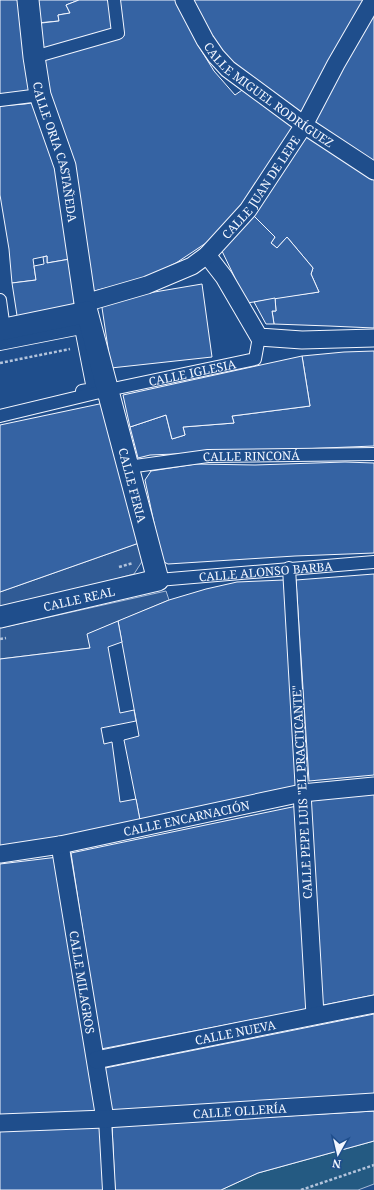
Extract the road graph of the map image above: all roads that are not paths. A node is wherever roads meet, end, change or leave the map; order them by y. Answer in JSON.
{"nodes":[{"id":1,"x":28,"y":0,"type":"edge"},
{"id":2,"x":114,"y":0,"type":"edge"},
{"id":3,"x":184,"y":0,"type":"edge"},
{"id":4,"x":373,"y":0,"type":"edge"},
{"id":5,"x":34,"y":57,"type":"junction"},
{"id":6,"x":40,"y":95,"type":"junction"},
{"id":7,"x":0,"y":100,"type":"edge"},
{"id":8,"x":304,"y":125,"type":"junction"},
{"id":9,"x":374,"y":172,"type":"edge"},
{"id":10,"x":207,"y":255,"type":"junction"},
{"id":11,"x":0,"y":300,"type":"edge"},
{"id":12,"x":86,"y":308,"type":"junction"},
{"id":13,"x":1,"y":335,"type":"edge"},
{"id":14,"x":258,"y":337,"type":"junction"},
{"id":15,"x":374,"y":338,"type":"edge"},
{"id":16,"x":108,"y":390,"type":"junction"},
{"id":17,"x":0,"y":408,"type":"edge"},
{"id":18,"x":0,"y":416,"type":"edge"},
{"id":19,"x":374,"y":454,"type":"edge"},
{"id":20,"x":128,"y":467,"type":"junction"},
{"id":21,"x":374,"y":562,"type":"edge"},
{"id":22,"x":289,"y":568,"type":"junction"},
{"id":23,"x":158,"y":580,"type":"junction"},
{"id":24,"x":0,"y":618,"type":"edge"},
{"id":25,"x":374,"y":786,"type":"edge"},
{"id":26,"x":302,"y":793,"type":"junction"},
{"id":27,"x":60,"y":845,"type":"junction"},
{"id":28,"x":0,"y":854,"type":"edge"},
{"id":29,"x":374,"y":1004,"type":"edge"},
{"id":30,"x":315,"y":1015,"type":"junction"},
{"id":31,"x":96,"y":1060,"type":"junction"},
{"id":32,"x":374,"y":1102,"type":"edge"},
{"id":33,"x":105,"y":1119,"type":"junction"},
{"id":34,"x":0,"y":1123,"type":"edge"},
{"id":35,"x":109,"y":1190,"type":"edge"}],
"edges":[{"from":1,"to":5,"type":"street","name":"CALLE ORIA CASTAÑEDA"},
{"from":2,"to":5,"type":"street"},
{"from":3,"to":8,"type":"street","name":"CALLE MIGUEL RODRÍGUEZ"},
{"from":4,"to":8,"type":"street","name":"CALLE JUAN DE LEPE"},
{"from":5,"to":6,"type":"street","name":"CALLE ORIA CASTAÑEDA"},
{"from":6,"to":7,"type":"street"},
{"from":6,"to":12,"type":"street","name":"CALLE ORIA CASTAÑEDA"},
{"from":8,"to":9,"type":"street","name":"CALLE MIGUEL RODRÍGUEZ"},
{"from":8,"to":10,"type":"street","name":"CALLE JUAN DE LEPE"},
{"from":10,"to":12,"type":"street","name":"CALLE JUAN DE LEPE"},
{"from":10,"to":14,"type":"street"},
{"from":11,"to":13,"type":"street"},
{"from":12,"to":13,"type":"street"},
{"from":12,"to":16,"type":"street","name":"CALLE ORIA CASTAÑEDA"},
{"from":13,"to":17,"type":"street"},
{"from":14,"to":15,"type":"street"},
{"from":14,"to":16,"type":"street","name":"CALLE IGLESIA"},
{"from":16,"to":18,"type":"street"},
{"from":16,"to":20,"type":"street","name":"CALLE FERIA"},
{"from":19,"to":20,"type":"street","name":"CALLE RINCONÁ"},
{"from":20,"to":23,"type":"street","name":"CALLE FERIA"},
{"from":21,"to":22,"type":"street","name":"CALLE ALONSO BARBA"},
{"from":22,"to":23,"type":"street","name":"CALLE ALONSO BARBA"},
{"from":22,"to":26,"type":"street","name":"CALLE PEPE LUIS \"EL PRACTICANTE\""},
{"from":23,"to":24,"type":"street","name":"CALLE REAL"},
{"from":25,"to":26,"type":"street","name":"CALLE ENCARNACIÓN"},
{"from":26,"to":27,"type":"street","name":"CALLE ENCARNACIÓN"},
{"from":26,"to":30,"type":"street","name":"CALLE PEPE LUIS \"EL PRACTICANTE\""},
{"from":27,"to":28,"type":"street","name":"CALLE ENCARNACIÓN"},
{"from":27,"to":31,"type":"street","name":"CALLE MILAGROS"},
{"from":29,"to":30,"type":"street","name":"CALLE NUEVA"},
{"from":30,"to":31,"type":"street","name":"CALLE NUEVA"},
{"from":31,"to":33,"type":"street","name":"CALLE MILAGROS"},
{"from":32,"to":33,"type":"street","name":"CALLE OLLERÍA"},
{"from":33,"to":34,"type":"street","name":"CALLE OLLERÍA"},
{"from":33,"to":35,"type":"street"}]}
